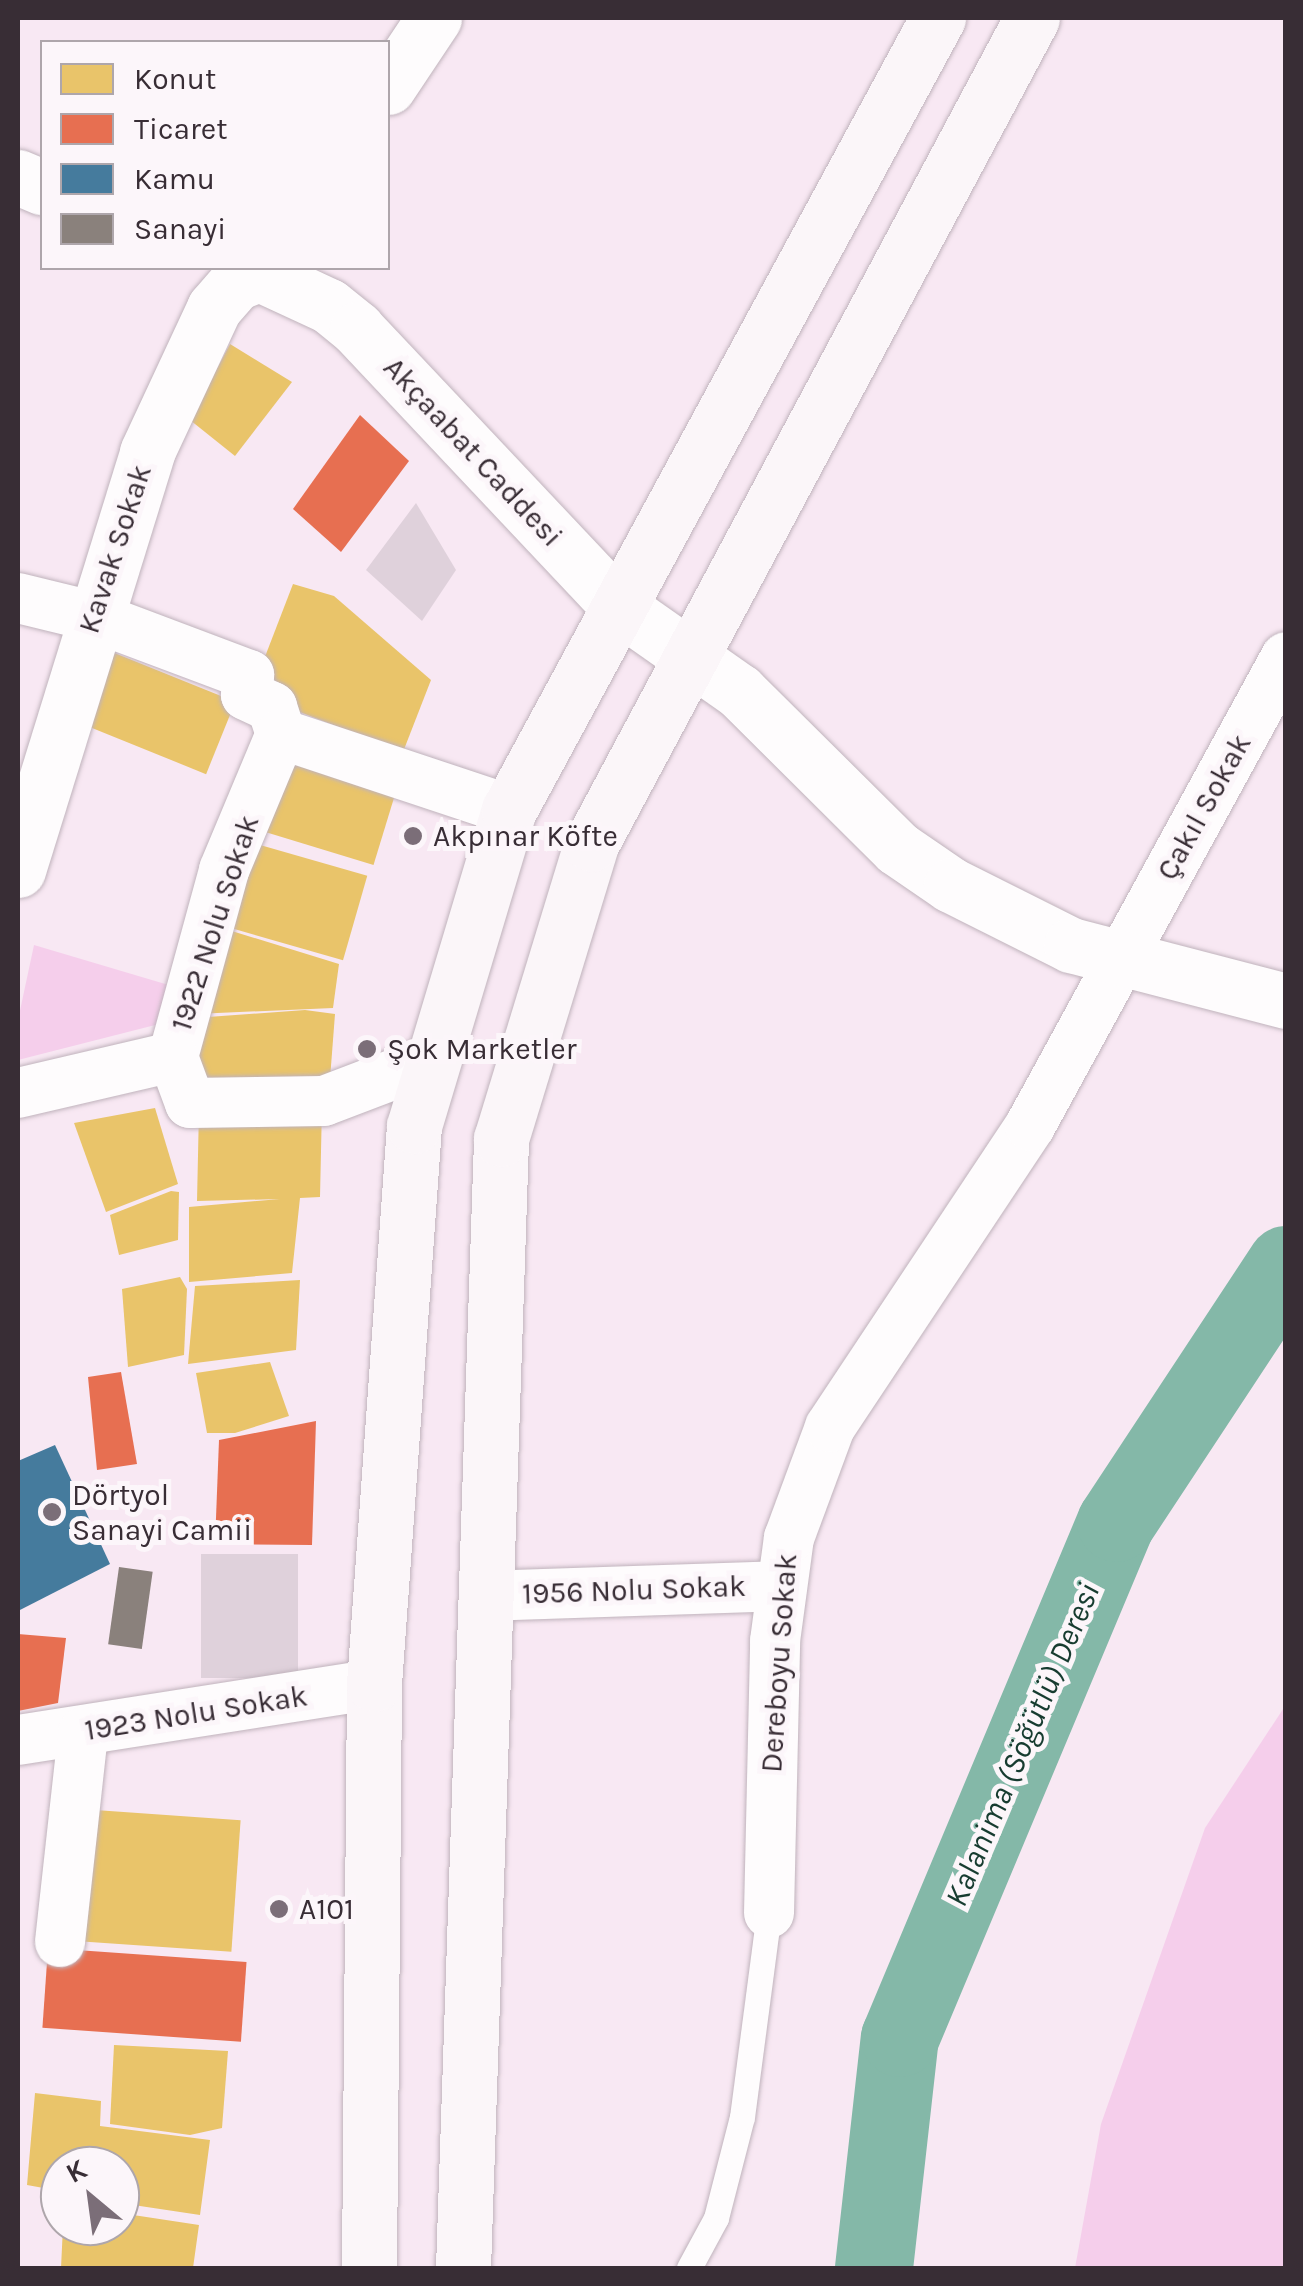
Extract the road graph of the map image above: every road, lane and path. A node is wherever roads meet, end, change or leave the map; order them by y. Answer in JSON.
{"nodes":[{"id":1,"x":434,"y":18,"type":"edge"},
{"id":2,"x":938,"y":18,"type":"edge"},
{"id":3,"x":1032,"y":18,"type":"edge"},
{"id":4,"x":390,"y":84,"type":"edge"},
{"id":5,"x":262,"y":270,"type":"edge"},
{"id":6,"x":18,"y":598,"type":"edge"},
{"id":7,"x":618,"y":606,"type":"junction"},
{"id":8,"x":92,"y":616,"type":"junction"},
{"id":9,"x":688,"y":654,"type":"junction"},
{"id":10,"x":1286,"y":657,"type":"edge"},
{"id":11,"x":281,"y":734,"type":"junction"},
{"id":12,"x":509,"y":810,"type":"junction"},
{"id":13,"x":18,"y":870,"type":"edge"},
{"id":14,"x":1121,"y":958,"type":"junction"},
{"id":15,"x":1286,"y":1001,"type":"edge"},
{"id":16,"x":173,"y":1057,"type":"junction"},
{"id":17,"x":434,"y":1060,"type":"junction"},
{"id":18,"x":18,"y":1094,"type":"edge"},
{"id":19,"x":782,"y":1586,"type":"junction"},
{"id":20,"x":486,"y":1596,"type":"junction"},
{"id":21,"x":374,"y":1684,"type":"junction"},
{"id":22,"x":83,"y":1732,"type":"junction"},
{"id":23,"x":18,"y":1740,"type":"edge"},
{"id":24,"x":768,"y":1913,"type":"joint"},
{"id":25,"x":60,"y":1942,"type":"dead end"},
{"id":26,"x":369,"y":2268,"type":"edge"},
{"id":27,"x":463,"y":2268,"type":"edge"},
{"id":28,"x":689,"y":2268,"type":"edge"}],
"edges":[{"from":1,"to":4,"type":"street"},
{"from":2,"to":7,"type":"main road"},
{"from":3,"to":9,"type":"main road"},
{"from":5,"to":7,"type":"street","name":"Akçaabat Caddesi"},
{"from":5,"to":8,"type":"street","name":"Kavak Sokak"},
{"from":6,"to":8,"type":"street"},
{"from":7,"to":9,"type":"street","name":"Akçaabat Caddesi"},
{"from":7,"to":12,"type":"main road"},
{"from":8,"to":11,"type":"street"},
{"from":8,"to":13,"type":"street","name":"Kavak Sokak"},
{"from":9,"to":14,"type":"street","name":"Akçaabat Caddesi"},
{"from":9,"to":20,"type":"main road"},
{"from":10,"to":14,"type":"street","name":"Çakıl Sokak"},
{"from":11,"to":12,"type":"street"},
{"from":11,"to":16,"type":"street","name":"1922 Nolu Sokak"},
{"from":12,"to":17,"type":"main road"},
{"from":14,"to":15,"type":"street","name":"Akçaabat Caddesi"},
{"from":14,"to":19,"type":"street","name":"Dereboyu Sokak"},
{"from":16,"to":17,"type":"street","name":"1922 Nolu Sokak"},
{"from":16,"to":18,"type":"street","name":"1922 Nolu Sokak"},
{"from":17,"to":21,"type":"main road"},
{"from":19,"to":20,"type":"street","name":"1956 Nolu Sokak"},
{"from":19,"to":24,"type":"street","name":"Dereboyu Sokak"},
{"from":20,"to":27,"type":"main road"},
{"from":21,"to":22,"type":"street","name":"1923 Nolu Sokak"},
{"from":21,"to":26,"type":"main road"},
{"from":22,"to":23,"type":"street","name":"1923 Nolu Sokak"},
{"from":22,"to":25,"type":"street"},
{"from":24,"to":28,"type":"lane","name":"Dereboyu Sokak"}]}
